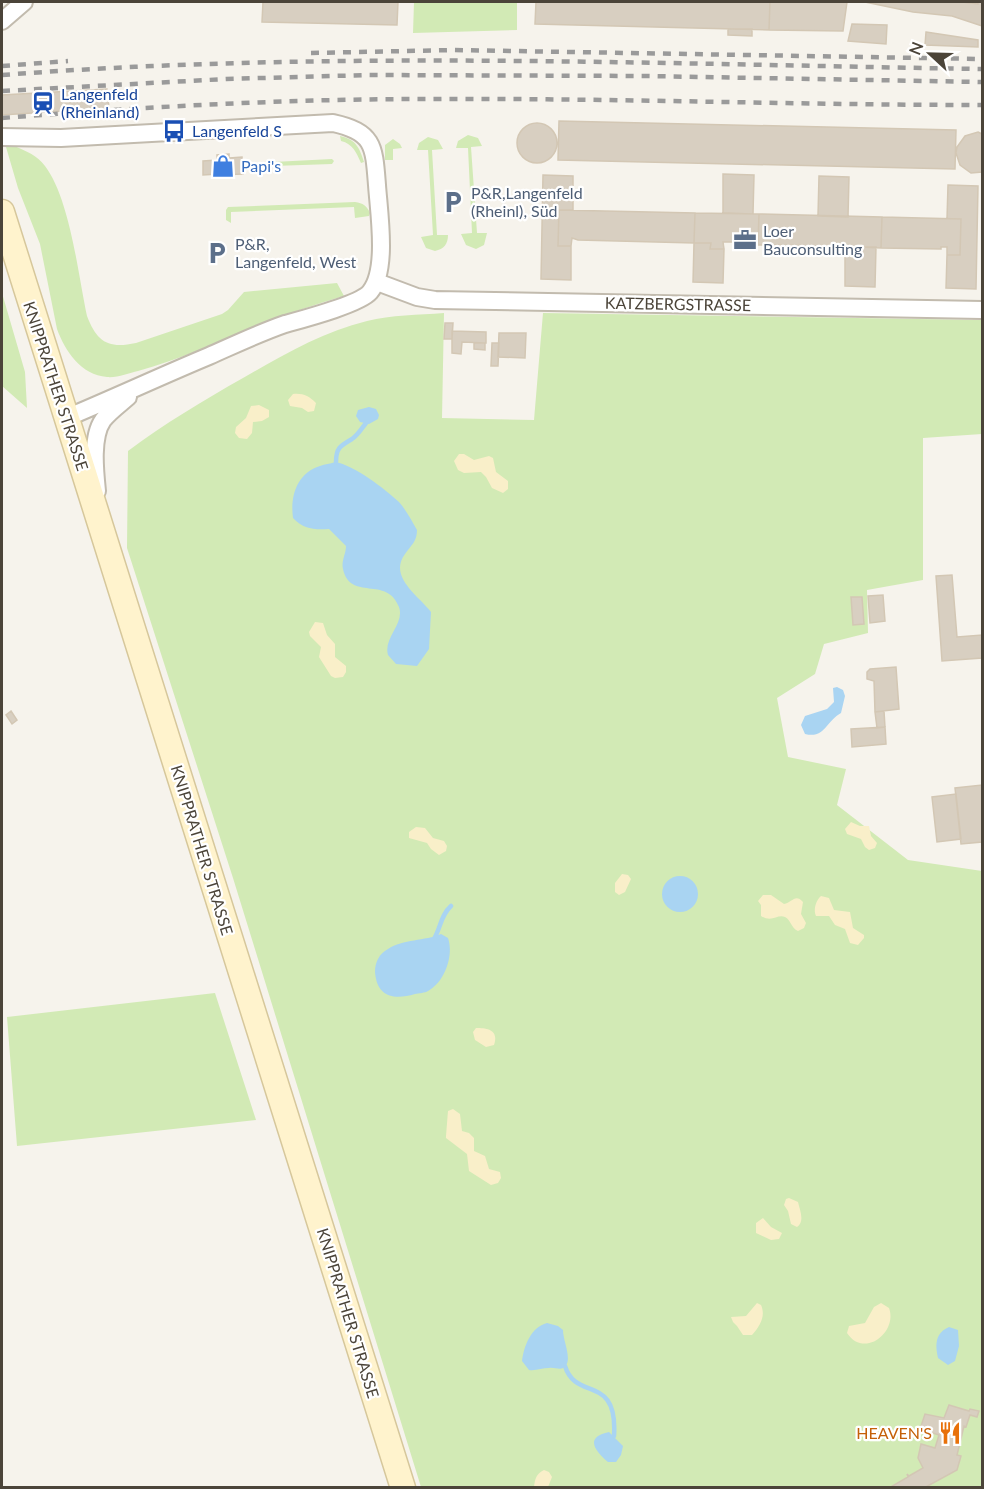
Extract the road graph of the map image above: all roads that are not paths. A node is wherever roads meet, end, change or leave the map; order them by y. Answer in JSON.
{"nodes":[{"id":1,"x":24,"y":2,"type":"edge"},
{"id":2,"x":2,"y":21,"type":"edge"},
{"id":3,"x":2,"y":137,"type":"edge"},
{"id":4,"x":2,"y":212,"type":"edge"},
{"id":5,"x":377,"y":282,"type":"junction"},
{"id":6,"x":982,"y":310,"type":"edge"},
{"id":7,"x":139,"y":386,"type":"junction"},
{"id":8,"x":66,"y":418,"type":"junction"},
{"id":9,"x":100,"y":523,"type":"junction"},
{"id":10,"x":403,"y":1488,"type":"edge"}],
"edges":[{"from":1,"to":2,"type":"street"},
{"from":3,"to":5,"type":"street"},
{"from":4,"to":8,"type":"main road","name":"KNIPPRATHER STRASSE"},
{"from":5,"to":6,"type":"street","name":"KATZBERGSTRASSE"},
{"from":5,"to":7,"type":"street"},
{"from":7,"to":8,"type":"street"},
{"from":7,"to":9,"type":"street"},
{"from":8,"to":9,"type":"main road","name":"KNIPPRATHER STRASSE"},
{"from":9,"to":10,"type":"main road","name":"KNIPPRATHER STRASSE"}]}
